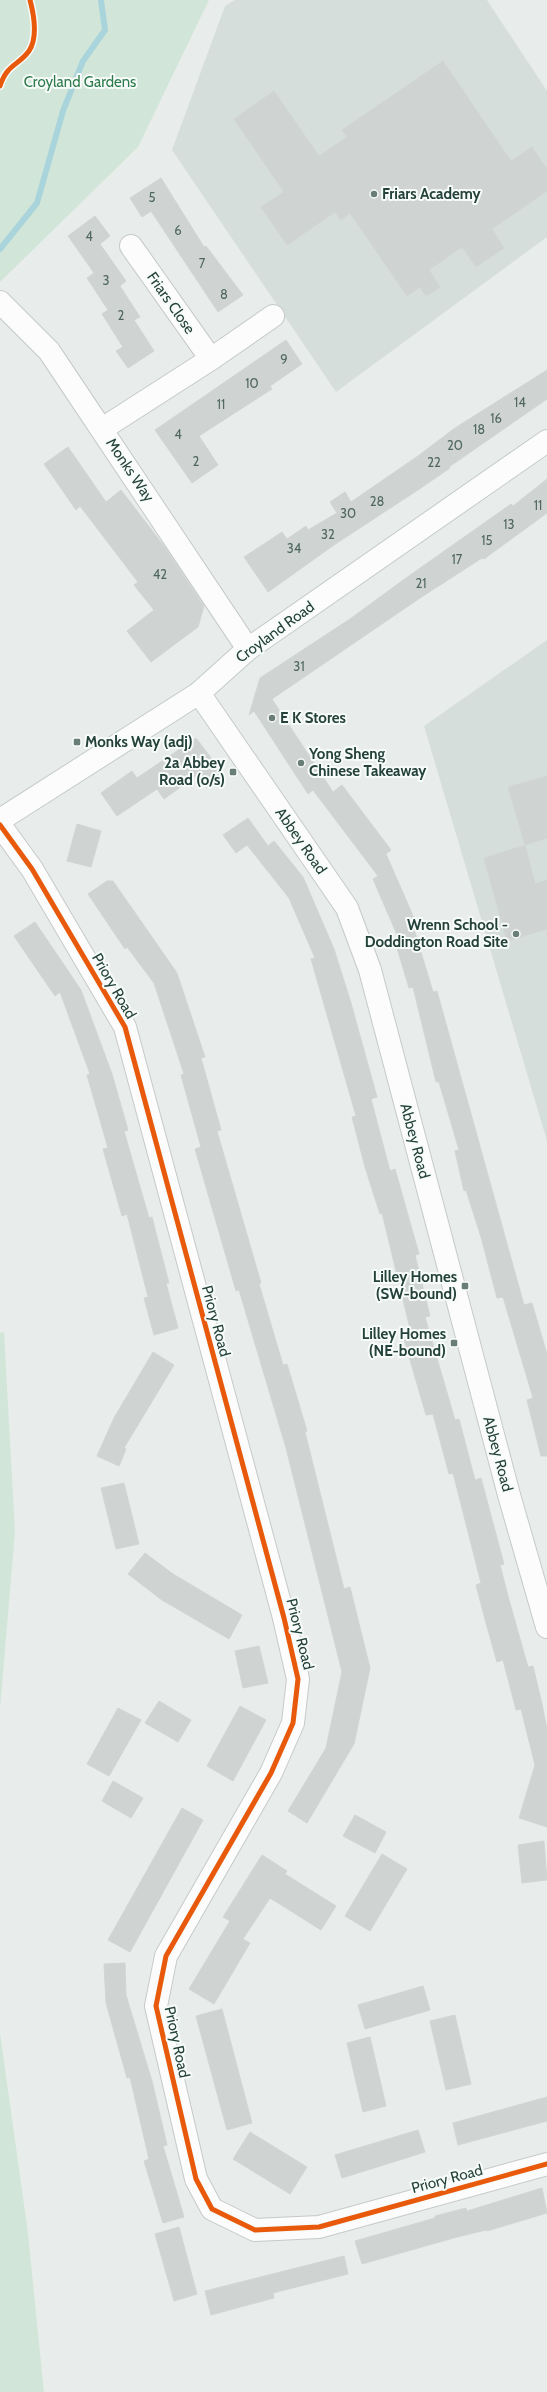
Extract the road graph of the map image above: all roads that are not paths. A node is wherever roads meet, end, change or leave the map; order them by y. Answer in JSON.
{"nodes":[{"id":1,"x":131,"y":246,"type":"dead end"},
{"id":2,"x":0,"y":302,"type":"edge"},
{"id":3,"x":273,"y":316,"type":"dead end"},
{"id":4,"x":211,"y":359,"type":"junction"},
{"id":5,"x":102,"y":429,"type":"junction"},
{"id":6,"x":547,"y":440,"type":"edge"},
{"id":7,"x":248,"y":649,"type":"junction"},
{"id":8,"x":199,"y":693,"type":"junction"},
{"id":9,"x":0,"y":820,"type":"edge"},
{"id":10,"x":0,"y":825,"type":"edge"},
{"id":11,"x":547,"y":1627,"type":"edge"},
{"id":12,"x":547,"y":2164,"type":"edge"}],
"edges":[{"from":1,"to":4,"type":"street","name":"Friars Close"},
{"from":2,"to":5,"type":"street","name":"Monks Way"},
{"from":3,"to":4,"type":"street"},
{"from":4,"to":5,"type":"street"},
{"from":5,"to":7,"type":"street","name":"Monks Way"},
{"from":6,"to":7,"type":"street","name":"Croyland Road"},
{"from":7,"to":8,"type":"street","name":"Croyland Road"},
{"from":8,"to":9,"type":"street","name":"Croyland Road"},
{"from":8,"to":11,"type":"street","name":"Abbey Road"},
{"from":10,"to":12,"type":"street","name":"Priory Road"}]}
